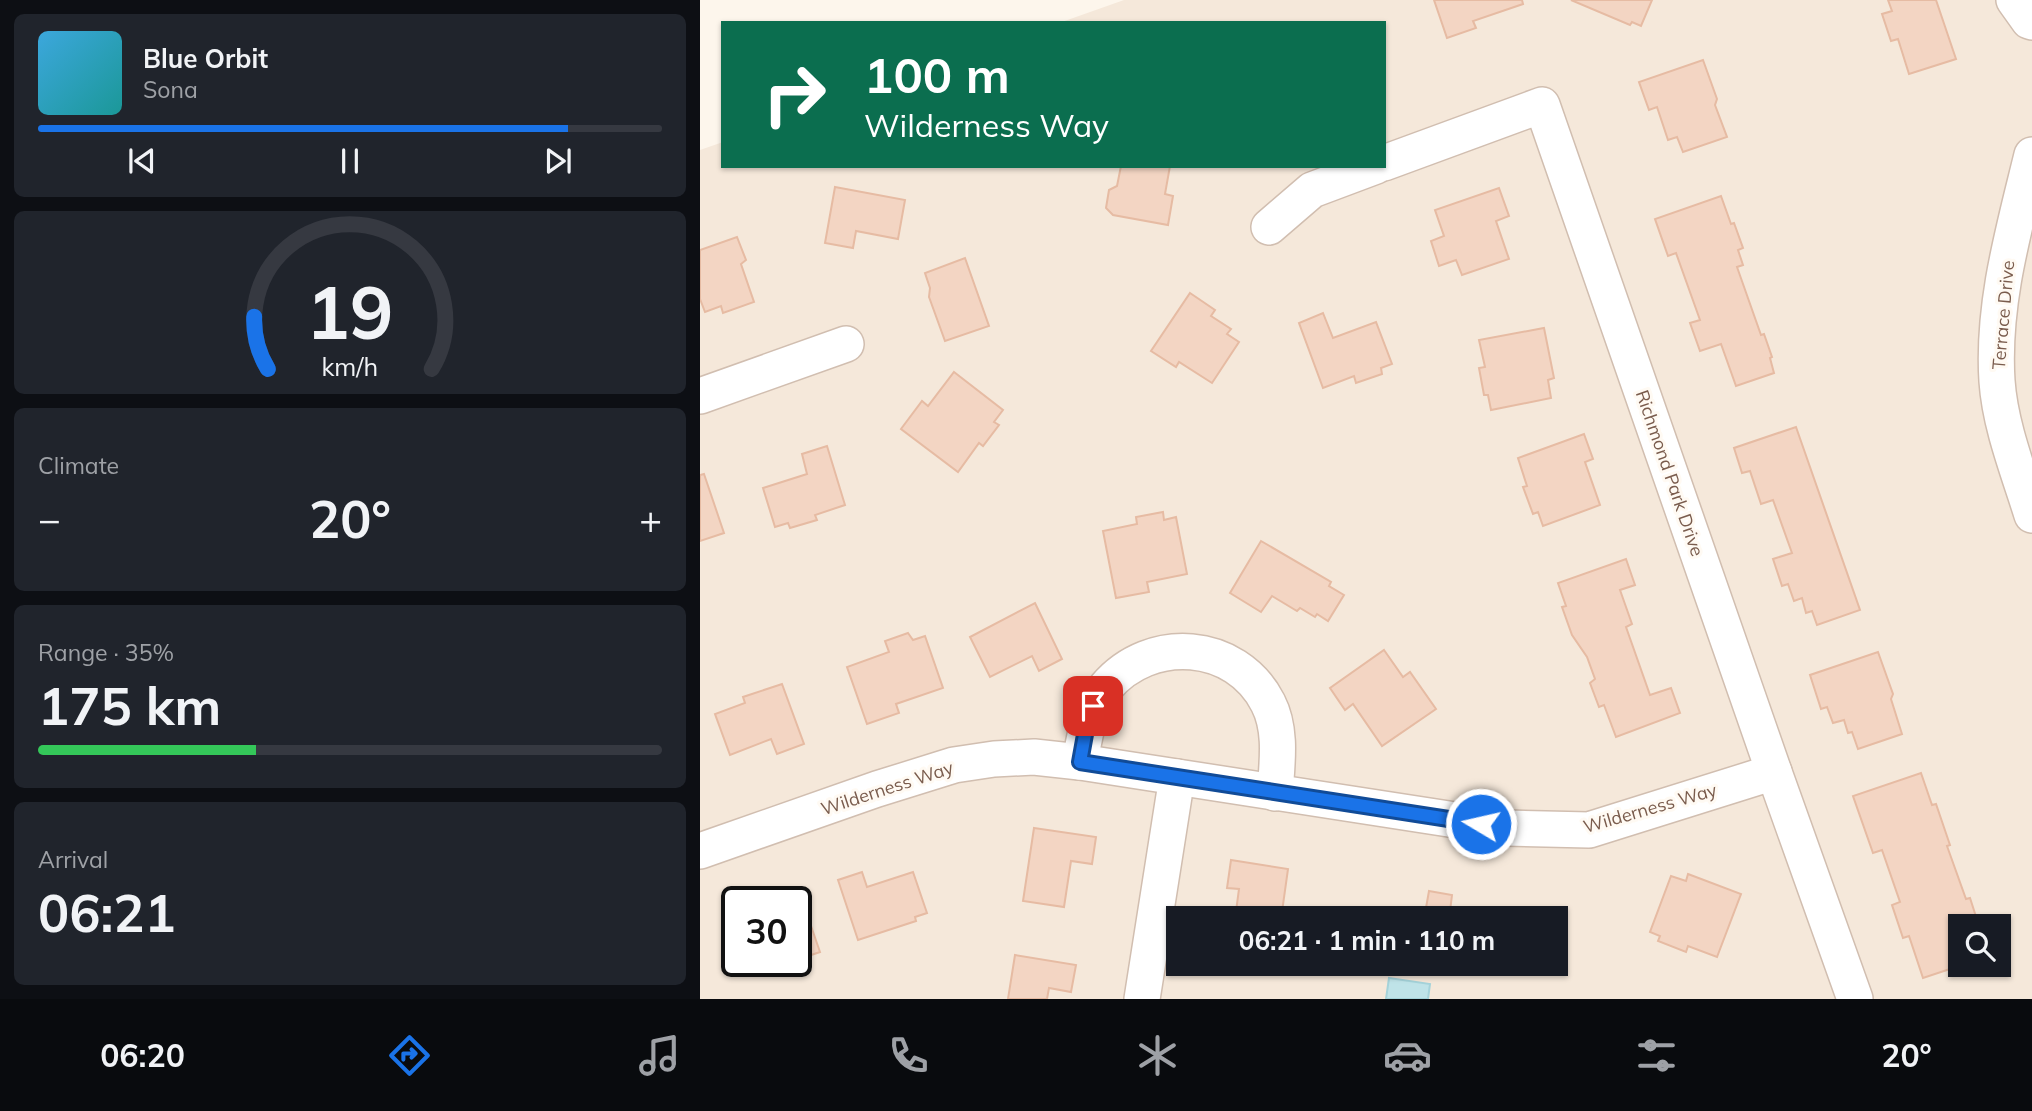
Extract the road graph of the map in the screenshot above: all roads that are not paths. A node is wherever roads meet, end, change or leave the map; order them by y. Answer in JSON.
{"nodes":[{"id":1,"x":2014,"y":0,"type":"edge"},
{"id":2,"x":2032,"y":22,"type":"edge"},
{"id":3,"x":2032,"y":155,"type":"edge"},
{"id":4,"x":1386,"y":162,"type":"edge"},
{"id":5,"x":1371,"y":168,"type":"edge"},
{"id":6,"x":1269,"y":227,"type":"dead end"},
{"id":7,"x":846,"y":344,"type":"dead end"},
{"id":8,"x":700,"y":396,"type":"edge"},
{"id":9,"x":2032,"y":516,"type":"edge"},
{"id":10,"x":1080,"y":762,"type":"junction"},
{"id":11,"x":1774,"y":772,"type":"junction"},
{"id":12,"x":1177,"y":777,"type":"junction"},
{"id":13,"x":1275,"y":793,"type":"junction"},
{"id":14,"x":700,"y":850,"type":"edge"},
{"id":15,"x":1143,"y":999,"type":"edge"},
{"id":16,"x":1855,"y":999,"type":"edge"}],
"edges":[{"from":1,"to":2,"type":"street"},
{"from":3,"to":9,"type":"street","name":"Terrace Drive"},
{"from":4,"to":11,"type":"street","name":"Richmond Park Drive"},
{"from":5,"to":6,"type":"street"},
{"from":7,"to":8,"type":"street"},
{"from":10,"to":12,"type":"street","name":"Wilderness Way"},
{"from":10,"to":13,"type":"street"},
{"from":10,"to":14,"type":"street","name":"Wilderness Way"},
{"from":11,"to":13,"type":"street","name":"Wilderness Way"},
{"from":11,"to":16,"type":"street","name":"Richmond Park Drive"},
{"from":12,"to":13,"type":"street","name":"Wilderness Way"},
{"from":12,"to":15,"type":"street"}]}
